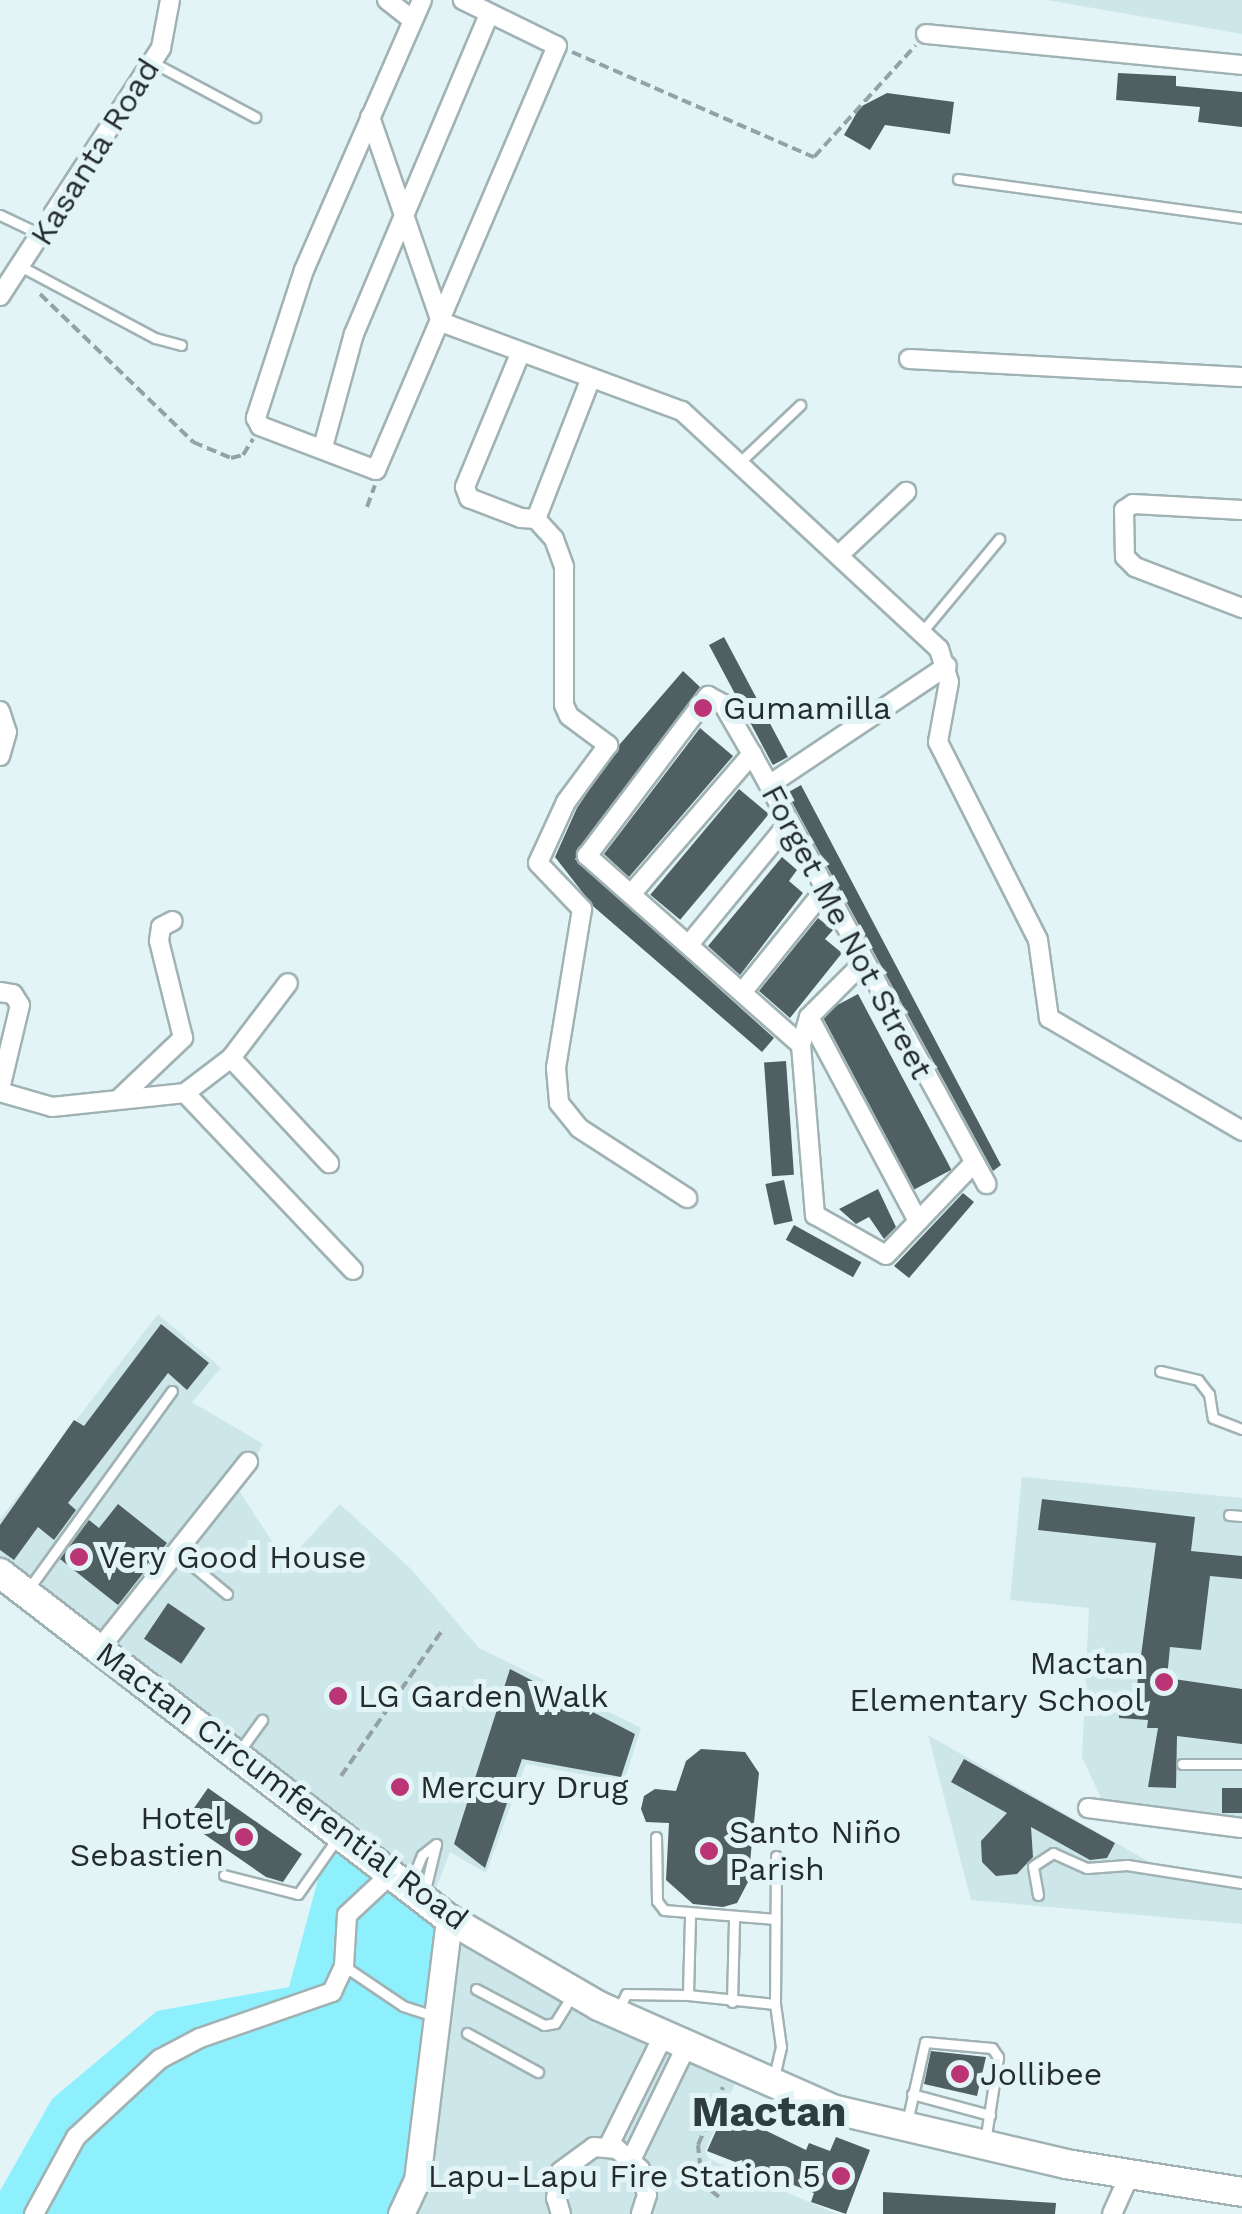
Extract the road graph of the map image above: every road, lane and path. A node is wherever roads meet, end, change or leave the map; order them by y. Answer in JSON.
{"nodes":[{"id":1,"x":170,"y":0,"type":"edge"},
{"id":2,"x":387,"y":0,"type":"edge"},
{"id":3,"x":422,"y":0,"type":"edge"},
{"id":4,"x":463,"y":0,"type":"edge"},
{"id":5,"x":490,"y":14,"type":"junction"},
{"id":6,"x":410,"y":18,"type":"junction"},
{"id":7,"x":926,"y":34,"type":"joint"},
{"id":8,"x":557,"y":46,"type":"junction"},
{"id":9,"x":152,"y":62,"type":"junction"},
{"id":10,"x":1242,"y":65,"type":"edge"},
{"id":11,"x":255,"y":117,"type":"dead end"},
{"id":12,"x":370,"y":117,"type":"junction"},
{"id":13,"x":958,"y":179,"type":"dead end"},
{"id":14,"x":0,"y":215,"type":"edge"},
{"id":15,"x":1242,"y":218,"type":"edge"},
{"id":16,"x":407,"y":221,"type":"junction"},
{"id":17,"x":43,"y":235,"type":"junction"},
{"id":18,"x":20,"y":270,"type":"junction"},
{"id":19,"x":0,"y":296,"type":"edge"},
{"id":20,"x":441,"y":322,"type":"junction"},
{"id":21,"x":181,"y":345,"type":"dead end"},
{"id":22,"x":520,"y":354,"type":"junction"},
{"id":23,"x":909,"y":358,"type":"dead end"},
{"id":24,"x":1242,"y":377,"type":"edge"},
{"id":25,"x":591,"y":378,"type":"junction"},
{"id":26,"x":800,"y":405,"type":"dead end"},
{"id":27,"x":260,"y":426,"type":"junction"},
{"id":28,"x":323,"y":447,"type":"junction"},
{"id":29,"x":740,"y":462,"type":"junction"},
{"id":30,"x":376,"y":470,"type":"junction"},
{"id":31,"x":906,"y":492,"type":"dead end"},
{"id":32,"x":367,"y":508,"type":"dead end"},
{"id":33,"x":1242,"y":510,"type":"edge"},
{"id":34,"x":536,"y":519,"type":"junction"},
{"id":35,"x":998,"y":540,"type":"dead end"},
{"id":36,"x":840,"y":554,"type":"junction"},
{"id":37,"x":1242,"y":608,"type":"edge"},
{"id":38,"x":922,"y":632,"type":"junction"},
{"id":39,"x":947,"y":666,"type":"junction"},
{"id":40,"x":0,"y":711,"type":"edge"},
{"id":41,"x":752,"y":754,"type":"junction"},
{"id":42,"x":0,"y":756,"type":"edge"},
{"id":43,"x":769,"y":785,"type":"junction"},
{"id":44,"x":788,"y":824,"type":"junction"},
{"id":45,"x":823,"y":892,"type":"junction"},
{"id":46,"x":632,"y":893,"type":"junction"},
{"id":47,"x":172,"y":921,"type":"dead end"},
{"id":48,"x":691,"y":942,"type":"junction"},
{"id":49,"x":862,"y":964,"type":"junction"},
{"id":50,"x":288,"y":983,"type":"dead end"},
{"id":51,"x":744,"y":990,"type":"junction"},
{"id":52,"x":0,"y":992,"type":"edge"},
{"id":53,"x":809,"y":1018,"type":"junction"},
{"id":54,"x":801,"y":1046,"type":"junction"},
{"id":55,"x":231,"y":1058,"type":"junction"},
{"id":56,"x":0,"y":1090,"type":"edge"},
{"id":57,"x":185,"y":1093,"type":"junction"},
{"id":58,"x":121,"y":1097,"type":"junction"},
{"id":59,"x":1242,"y":1131,"type":"edge"},
{"id":60,"x":329,"y":1163,"type":"dead end"},
{"id":61,"x":972,"y":1166,"type":"junction"},
{"id":62,"x":986,"y":1184,"type":"dead end"},
{"id":63,"x":688,"y":1198,"type":"dead end"},
{"id":64,"x":918,"y":1221,"type":"junction"},
{"id":65,"x":353,"y":1270,"type":"dead end"},
{"id":66,"x":1160,"y":1372,"type":"dead end"},
{"id":67,"x":172,"y":1392,"type":"dead end"},
{"id":68,"x":1242,"y":1428,"type":"edge"},
{"id":69,"x":248,"y":1462,"type":"dead end"},
{"id":70,"x":1229,"y":1515,"type":"dead end"},
{"id":71,"x":1242,"y":1516,"type":"edge"},
{"id":72,"x":180,"y":1555,"type":"junction"},
{"id":73,"x":0,"y":1573,"type":"edge"},
{"id":74,"x":25,"y":1593,"type":"junction"},
{"id":75,"x":227,"y":1594,"type":"dead end"},
{"id":76,"x":444,"y":1628,"type":"dead end"},
{"id":77,"x":100,"y":1648,"type":"junction"},
{"id":78,"x":262,"y":1720,"type":"dead end"},
{"id":79,"x":238,"y":1753,"type":"junction"},
{"id":80,"x":1182,"y":1764,"type":"dead end"},
{"id":81,"x":1242,"y":1764,"type":"edge"},
{"id":82,"x":341,"y":1776,"type":"dead end"},
{"id":83,"x":1088,"y":1808,"type":"dead end"},
{"id":84,"x":1242,"y":1828,"type":"edge"},
{"id":85,"x":342,"y":1831,"type":"junction"},
{"id":86,"x":656,"y":1838,"type":"dead end"},
{"id":87,"x":776,"y":1856,"type":"dead end"},
{"id":88,"x":224,"y":1875,"type":"dead end"},
{"id":89,"x":1242,"y":1884,"type":"edge"},
{"id":90,"x":407,"y":1886,"type":"junction"},
{"id":91,"x":1038,"y":1895,"type":"dead end"},
{"id":92,"x":690,"y":1917,"type":"junction"},
{"id":93,"x":734,"y":1918,"type":"junction"},
{"id":94,"x":450,"y":1919,"type":"junction"},
{"id":95,"x":776,"y":1919,"type":"junction"},
{"id":96,"x":344,"y":1966,"type":"junction"},
{"id":97,"x":476,"y":1989,"type":"dead end"},
{"id":98,"x":574,"y":1992,"type":"junction"},
{"id":99,"x":688,"y":1994,"type":"junction"},
{"id":100,"x":732,"y":2002,"type":"junction"},
{"id":101,"x":775,"y":2004,"type":"junction"},
{"id":102,"x":616,"y":2014,"type":"junction"},
{"id":103,"x":436,"y":2017,"type":"junction"},
{"id":104,"x":467,"y":2033,"type":"dead end"},
{"id":105,"x":674,"y":2041,"type":"junction"},
{"id":106,"x":731,"y":2068,"type":"junction"},
{"id":107,"x":538,"y":2072,"type":"dead end"},
{"id":108,"x":771,"y":2084,"type":"junction"},
{"id":109,"x":912,"y":2094,"type":"junction"},
{"id":110,"x":990,"y":2114,"type":"junction"},
{"id":111,"x":905,"y":2129,"type":"junction"},
{"id":112,"x":984,"y":2146,"type":"junction"},
{"id":113,"x":608,"y":2147,"type":"junction"},
{"id":114,"x":632,"y":2158,"type":"junction"},
{"id":115,"x":1130,"y":2174,"type":"junction"},
{"id":116,"x":1242,"y":2177,"type":"edge"},
{"id":117,"x":1196,"y":2181,"type":"junction"},
{"id":118,"x":1242,"y":2192,"type":"edge"},
{"id":119,"x":718,"y":2198,"type":"dead end"},
{"id":120,"x":34,"y":2214,"type":"edge"},
{"id":121,"x":401,"y":2214,"type":"edge"},
{"id":122,"x":561,"y":2214,"type":"edge"},
{"id":123,"x":640,"y":2214,"type":"edge"},
{"id":124,"x":1112,"y":2214,"type":"edge"}],
"edges":[{"from":1,"to":9,"type":"street","name":"Kasanta Road"},
{"from":2,"to":6,"type":"street"},
{"from":3,"to":6,"type":"street"},
{"from":4,"to":5,"type":"street"},
{"from":5,"to":8,"type":"street"},
{"from":5,"to":16,"type":"street"},
{"from":6,"to":12,"type":"street"},
{"from":7,"to":8,"type":"path"},
{"from":7,"to":10,"type":"street"},
{"from":8,"to":20,"type":"street"},
{"from":9,"to":11,"type":"lane"},
{"from":9,"to":17,"type":"street","name":"Kasanta Road"},
{"from":12,"to":16,"type":"street"},
{"from":12,"to":27,"type":"street"},
{"from":13,"to":15,"type":"lane"},
{"from":14,"to":17,"type":"lane"},
{"from":16,"to":20,"type":"street"},
{"from":16,"to":28,"type":"street"},
{"from":17,"to":18,"type":"street","name":"Kasanta Road"},
{"from":18,"to":19,"type":"street","name":"Kasanta Road"},
{"from":18,"to":21,"type":"lane"},
{"from":18,"to":27,"type":"path"},
{"from":20,"to":22,"type":"street"},
{"from":20,"to":30,"type":"street"},
{"from":22,"to":25,"type":"street"},
{"from":22,"to":34,"type":"street"},
{"from":23,"to":24,"type":"street"},
{"from":25,"to":29,"type":"street"},
{"from":25,"to":34,"type":"street"},
{"from":26,"to":29,"type":"lane"},
{"from":27,"to":28,"type":"street"},
{"from":28,"to":30,"type":"street"},
{"from":29,"to":36,"type":"street"},
{"from":30,"to":32,"type":"path"},
{"from":31,"to":36,"type":"street"},
{"from":33,"to":37,"type":"street"},
{"from":34,"to":63,"type":"street"},
{"from":35,"to":38,"type":"lane"},
{"from":36,"to":38,"type":"street"},
{"from":38,"to":39,"type":"street"},
{"from":39,"to":43,"type":"street"},
{"from":39,"to":59,"type":"street"},
{"from":40,"to":42,"type":"street"},
{"from":41,"to":43,"type":"street","name":"Forget Me Not Street"},
{"from":41,"to":46,"type":"street"},
{"from":41,"to":46,"type":"street","name":"Forget Me Not Street"},
{"from":43,"to":44,"type":"street","name":"Forget Me Not Street"},
{"from":44,"to":45,"type":"street","name":"Forget Me Not Street"},
{"from":44,"to":48,"type":"street"},
{"from":45,"to":49,"type":"street","name":"Forget Me Not Street"},
{"from":45,"to":51,"type":"street"},
{"from":46,"to":48,"type":"street"},
{"from":47,"to":58,"type":"street"},
{"from":48,"to":51,"type":"street"},
{"from":49,"to":53,"type":"street"},
{"from":49,"to":61,"type":"street","name":"Forget Me Not Street"},
{"from":50,"to":55,"type":"street"},
{"from":51,"to":54,"type":"street"},
{"from":52,"to":56,"type":"street"},
{"from":53,"to":54,"type":"street"},
{"from":53,"to":64,"type":"street"},
{"from":54,"to":64,"type":"street"},
{"from":55,"to":57,"type":"street"},
{"from":55,"to":60,"type":"street"},
{"from":56,"to":58,"type":"street"},
{"from":57,"to":58,"type":"street"},
{"from":57,"to":65,"type":"street"},
{"from":61,"to":62,"type":"street","name":"Forget Me Not Street"},
{"from":61,"to":64,"type":"street"},
{"from":66,"to":68,"type":"lane"},
{"from":67,"to":74,"type":"lane"},
{"from":69,"to":72,"type":"street"},
{"from":70,"to":71,"type":"lane"},
{"from":72,"to":75,"type":"lane"},
{"from":72,"to":77,"type":"street"},
{"from":73,"to":74,"type":"main road","name":"Mactan Circumferential Road"},
{"from":74,"to":77,"type":"main road","name":"Mactan Circumferential Road"},
{"from":76,"to":82,"type":"path"},
{"from":77,"to":79,"type":"main road","name":"Mactan Circumferential Road"},
{"from":78,"to":79,"type":"lane"},
{"from":79,"to":85,"type":"main road","name":"Mactan Circumferential Road"},
{"from":80,"to":81,"type":"lane"},
{"from":83,"to":84,"type":"street"},
{"from":85,"to":88,"type":"lane"},
{"from":85,"to":90,"type":"main road","name":"Mactan Circumferential Road"},
{"from":86,"to":92,"type":"lane"},
{"from":87,"to":95,"type":"lane"},
{"from":89,"to":91,"type":"lane"},
{"from":90,"to":94,"type":"main road","name":"Mactan Circumferential Road"},
{"from":90,"to":96,"type":"street"},
{"from":92,"to":93,"type":"lane"},
{"from":92,"to":99,"type":"lane"},
{"from":93,"to":95,"type":"lane"},
{"from":93,"to":100,"type":"lane"},
{"from":94,"to":98,"type":"main road","name":"Mactan Circumferential Road"},
{"from":94,"to":103,"type":"street"},
{"from":95,"to":101,"type":"lane"},
{"from":96,"to":103,"type":"lane"},
{"from":96,"to":120,"type":"street"},
{"from":97,"to":98,"type":"lane"},
{"from":98,"to":102,"type":"main road","name":"Mactan Circumferential Road"},
{"from":99,"to":100,"type":"lane"},
{"from":99,"to":102,"type":"lane"},
{"from":100,"to":101,"type":"lane"},
{"from":101,"to":108,"type":"lane"},
{"from":102,"to":105,"type":"main road","name":"Mactan Circumferential Road"},
{"from":103,"to":121,"type":"street"},
{"from":104,"to":107,"type":"lane"},
{"from":105,"to":106,"type":"main road","name":"Mactan Circumferential Road"},
{"from":105,"to":113,"type":"street"},
{"from":105,"to":114,"type":"street"},
{"from":106,"to":108,"type":"main road","name":"Mactan Circumferential Road"},
{"from":106,"to":119,"type":"path"},
{"from":108,"to":111,"type":"main road","name":"Mactan Circumferential Road"},
{"from":109,"to":110,"type":"lane"},
{"from":109,"to":110,"type":"lane"},
{"from":109,"to":111,"type":"lane"},
{"from":110,"to":112,"type":"lane"},
{"from":111,"to":112,"type":"main road","name":"Mactan Circumferential Road"},
{"from":112,"to":115,"type":"main road","name":"Mactan Circumferential Road"},
{"from":113,"to":114,"type":"street"},
{"from":113,"to":122,"type":"street"},
{"from":114,"to":123,"type":"street"},
{"from":115,"to":117,"type":"main road","name":"Mactan Circumferential Road"},
{"from":115,"to":124,"type":"street"},
{"from":116,"to":117,"type":"main road","name":"Mactan Circumferential Road"},
{"from":117,"to":118,"type":"main road","name":"Mactan Circumferential Road"}]}
